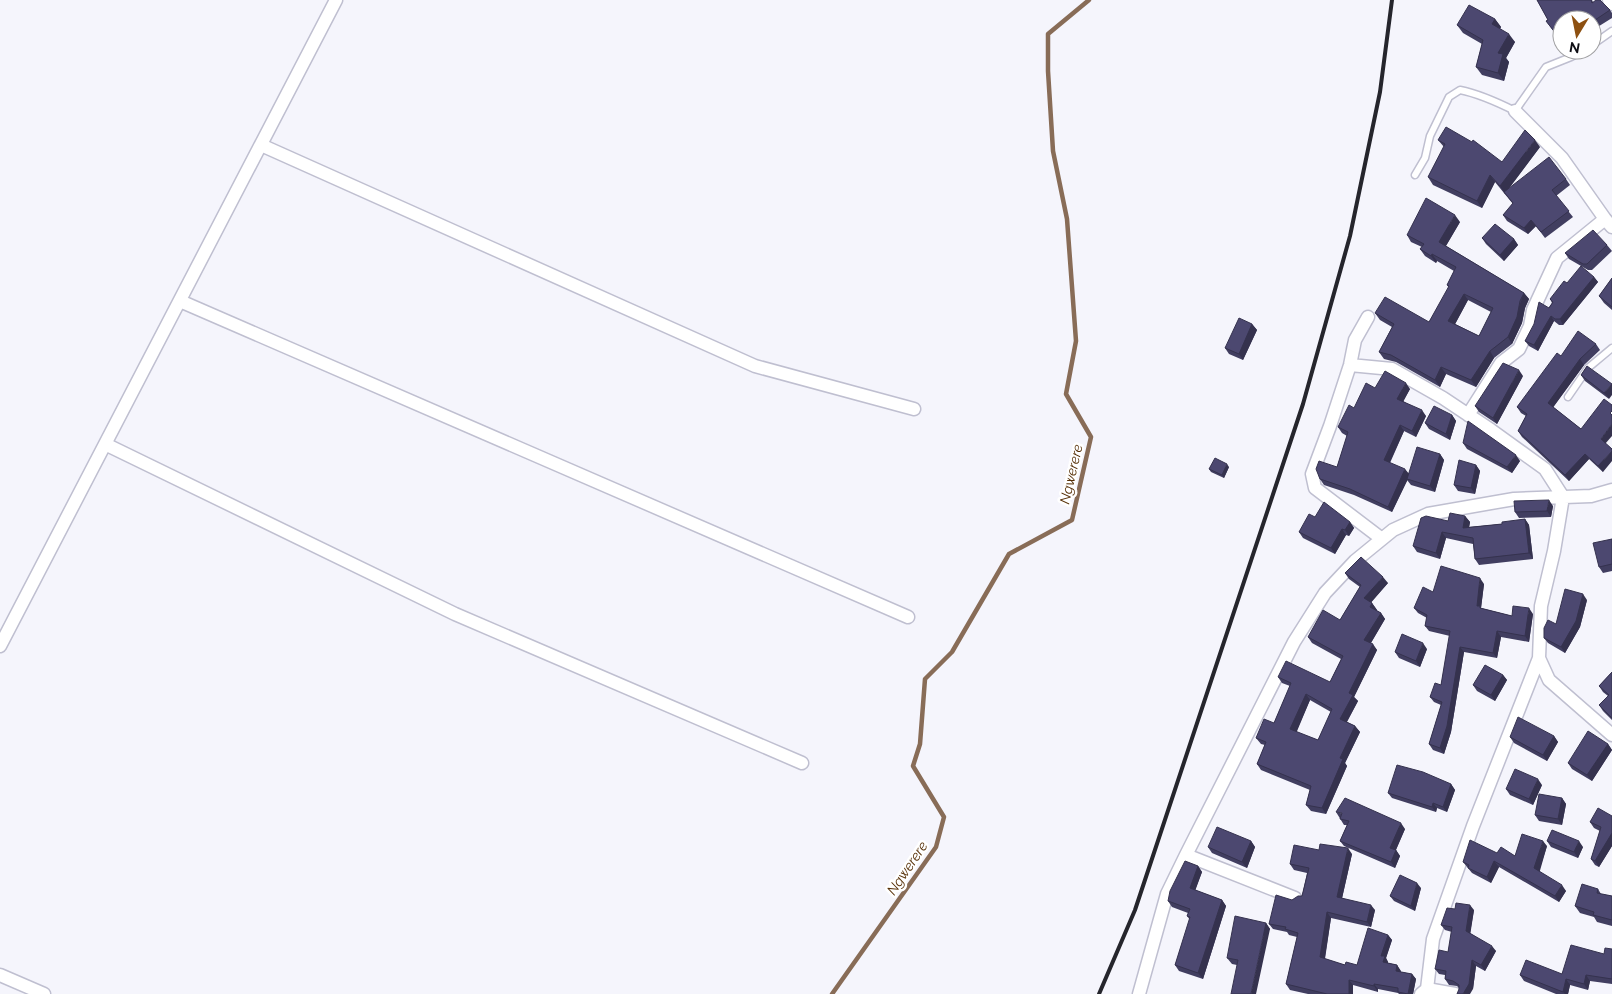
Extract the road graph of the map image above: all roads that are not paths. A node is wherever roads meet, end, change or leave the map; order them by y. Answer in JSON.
{"nodes":[{"id":1,"x":336,"y":0,"type":"edge"},
{"id":2,"x":1609,"y":0,"type":"edge"},
{"id":3,"x":1612,"y":4,"type":"edge"},
{"id":4,"x":1565,"y":60,"type":"edge"},
{"id":5,"x":1515,"y":111,"type":"junction"},
{"id":6,"x":261,"y":145,"type":"junction"},
{"id":7,"x":1415,"y":175,"type":"dead end"},
{"id":8,"x":1608,"y":223,"type":"edge"},
{"id":9,"x":180,"y":301,"type":"junction"},
{"id":10,"x":1368,"y":317,"type":"dead end"},
{"id":11,"x":1612,"y":348,"type":"edge"},
{"id":12,"x":1350,"y":365,"type":"junction"},
{"id":13,"x":1568,"y":397,"type":"dead end"},
{"id":14,"x":914,"y":409,"type":"dead end"},
{"id":15,"x":1468,"y":415,"type":"junction"},
{"id":16,"x":105,"y":444,"type":"junction"},
{"id":17,"x":1612,"y":490,"type":"edge"},
{"id":18,"x":1563,"y":497,"type":"junction"},
{"id":19,"x":1382,"y":539,"type":"junction"},
{"id":20,"x":908,"y":617,"type":"dead end"},
{"id":21,"x":0,"y":646,"type":"edge"},
{"id":22,"x":1539,"y":658,"type":"junction"},
{"id":23,"x":1612,"y":735,"type":"edge"},
{"id":24,"x":802,"y":763,"type":"dead end"},
{"id":25,"x":1186,"y":855,"type":"junction"},
{"id":26,"x":1295,"y":898,"type":"edge"},
{"id":27,"x":0,"y":976,"type":"edge"},
{"id":28,"x":1424,"y":992,"type":"edge"},
{"id":29,"x":44,"y":994,"type":"edge"},
{"id":30,"x":1139,"y":994,"type":"edge"},
{"id":31,"x":1455,"y":994,"type":"edge"}],
"edges":[{"from":1,"to":6,"type":"street"},
{"from":2,"to":3,"type":"street"},
{"from":4,"to":5,"type":"lane"},
{"from":5,"to":7,"type":"lane"},
{"from":5,"to":8,"type":"street"},
{"from":6,"to":9,"type":"street"},
{"from":6,"to":14,"type":"street"},
{"from":8,"to":15,"type":"street"},
{"from":9,"to":16,"type":"street"},
{"from":9,"to":20,"type":"street"},
{"from":10,"to":12,"type":"street"},
{"from":11,"to":13,"type":"lane"},
{"from":12,"to":15,"type":"street"},
{"from":12,"to":19,"type":"street"},
{"from":15,"to":18,"type":"street"},
{"from":16,"to":21,"type":"street"},
{"from":16,"to":24,"type":"street"},
{"from":17,"to":18,"type":"street"},
{"from":18,"to":19,"type":"street"},
{"from":18,"to":22,"type":"street"},
{"from":19,"to":25,"type":"street"},
{"from":22,"to":23,"type":"street"},
{"from":22,"to":28,"type":"street"},
{"from":25,"to":26,"type":"street"},
{"from":25,"to":30,"type":"street"},
{"from":27,"to":29,"type":"street"},
{"from":28,"to":31,"type":"street"}]}
